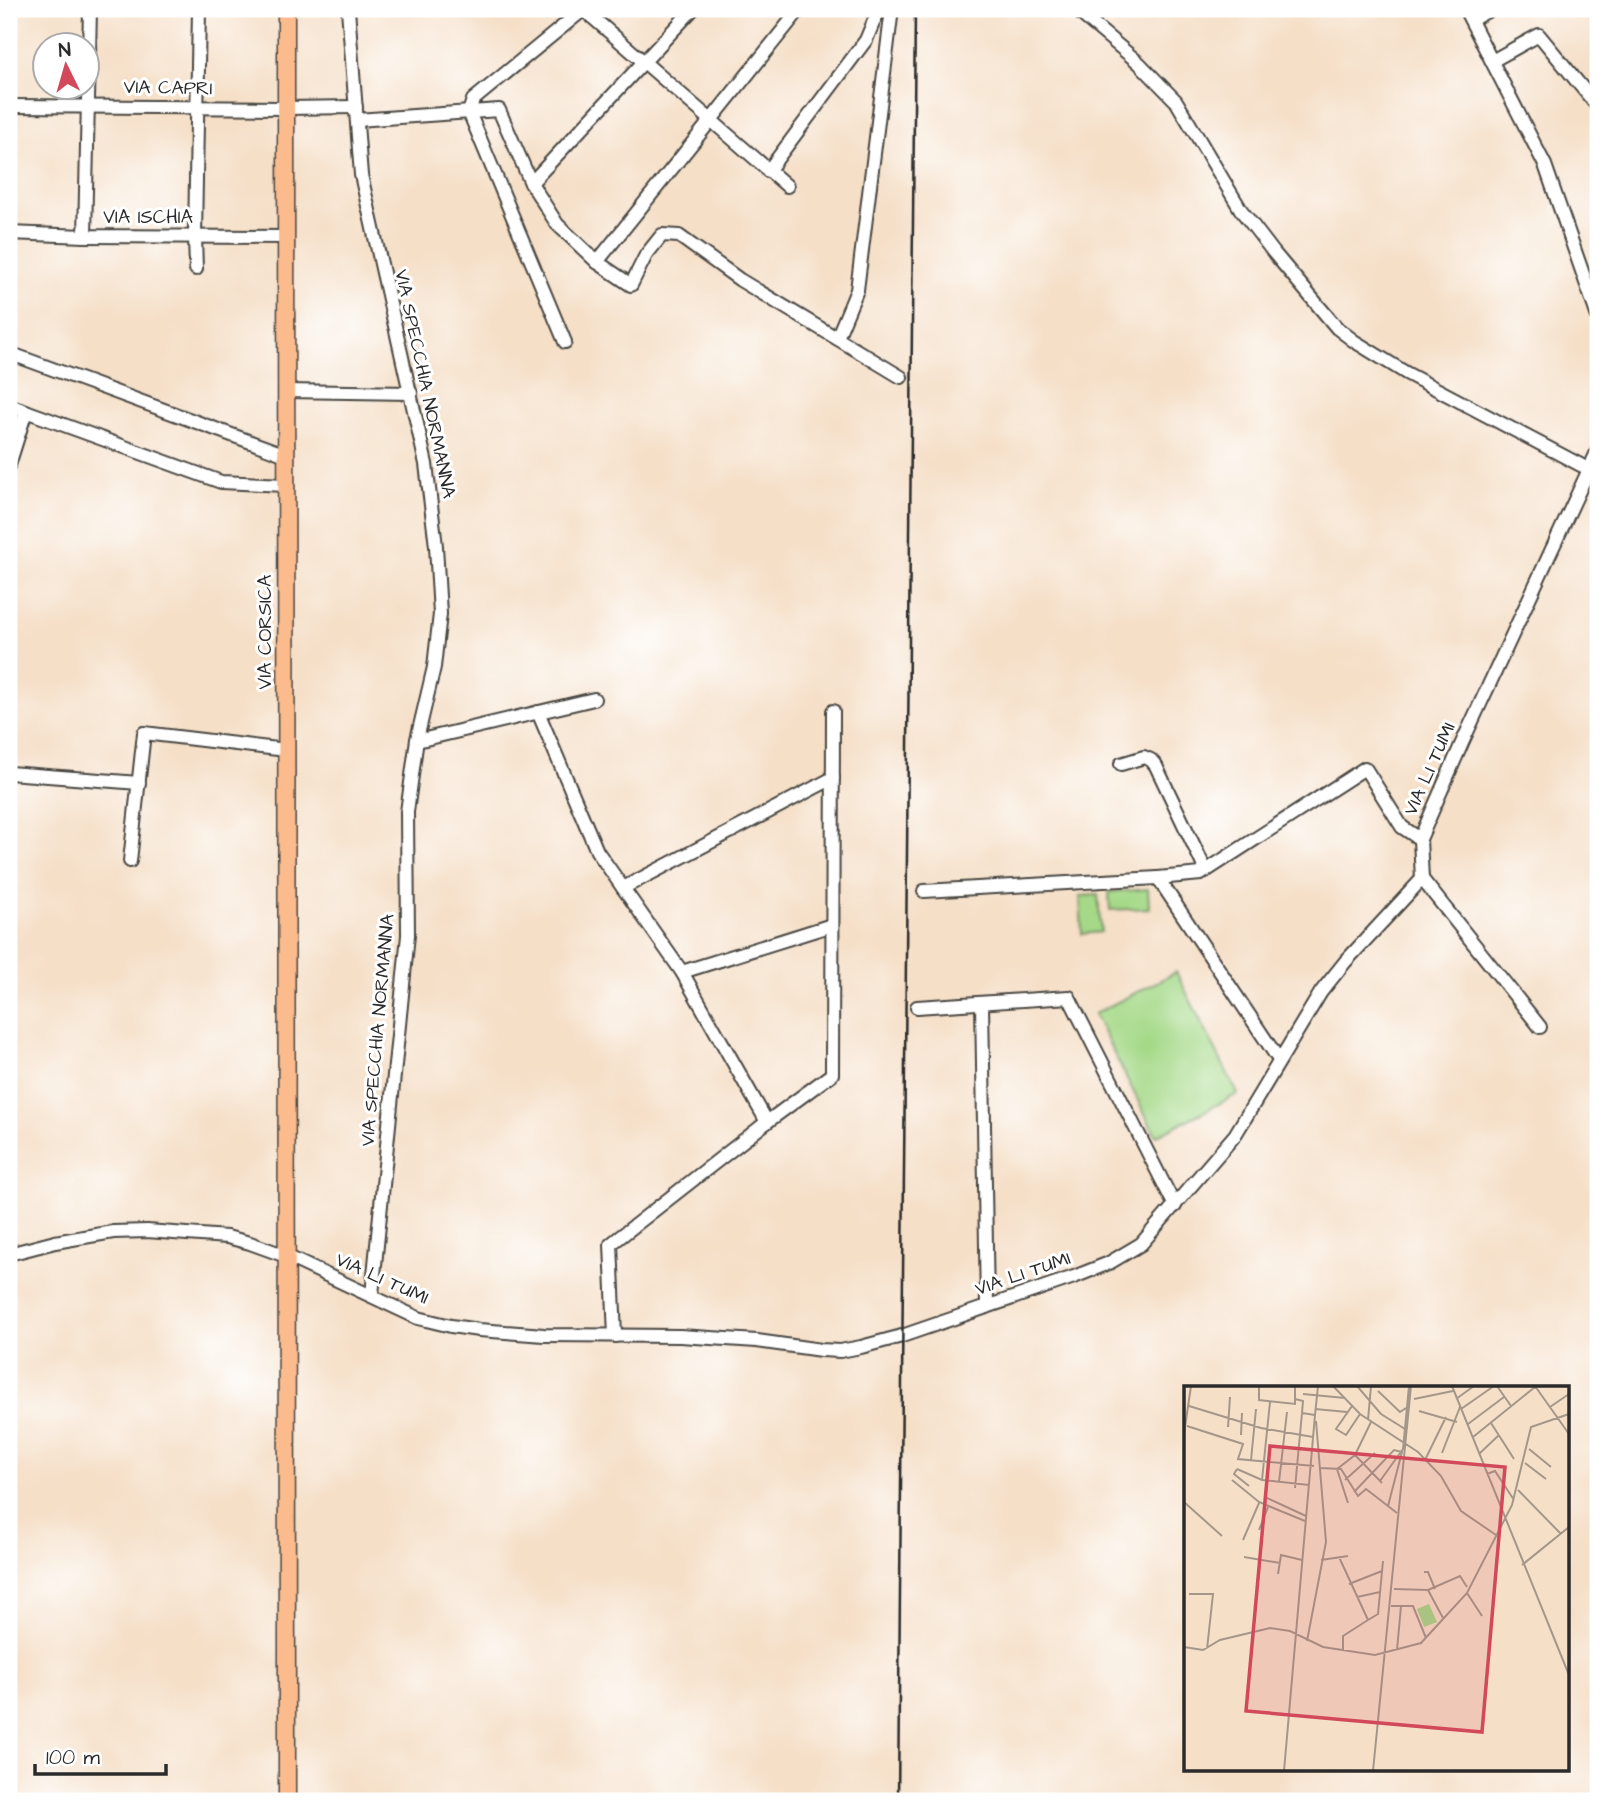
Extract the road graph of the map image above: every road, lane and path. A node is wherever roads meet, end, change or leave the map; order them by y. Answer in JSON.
{"nodes":[{"id":1,"x":90,"y":9,"type":"edge"},
{"id":2,"x":199,"y":9,"type":"edge"},
{"id":3,"x":286,"y":9,"type":"edge"},
{"id":4,"x":348,"y":9,"type":"edge"},
{"id":5,"x":584,"y":9,"type":"edge"},
{"id":6,"x":693,"y":9,"type":"edge"},
{"id":7,"x":800,"y":9,"type":"edge"},
{"id":8,"x":879,"y":9,"type":"edge"},
{"id":9,"x":892,"y":9,"type":"edge"},
{"id":10,"x":1075,"y":9,"type":"edge"},
{"id":11,"x":1490,"y":9,"type":"edge"},
{"id":12,"x":1468,"y":14,"type":"edge"},
{"id":13,"x":889,"y":34,"type":"junction"},
{"id":14,"x":860,"y":49,"type":"junction"},
{"id":15,"x":1492,"y":61,"type":"junction"},
{"id":16,"x":644,"y":62,"type":"junction"},
{"id":17,"x":9,"y":106,"type":"edge"},
{"id":18,"x":89,"y":107,"type":"junction"},
{"id":19,"x":1598,"y":107,"type":"edge"},
{"id":20,"x":198,"y":108,"type":"junction"},
{"id":21,"x":285,"y":108,"type":"junction"},
{"id":22,"x":357,"y":113,"type":"junction"},
{"id":23,"x":469,"y":113,"type":"junction"},
{"id":24,"x":710,"y":120,"type":"junction"},
{"id":25,"x":768,"y":171,"type":"junction"},
{"id":26,"x":531,"y":183,"type":"junction"},
{"id":27,"x":787,"y":186,"type":"dead end"},
{"id":28,"x":9,"y":233,"type":"edge"},
{"id":29,"x":85,"y":236,"type":"junction"},
{"id":30,"x":195,"y":236,"type":"junction"},
{"id":31,"x":286,"y":237,"type":"junction"},
{"id":32,"x":597,"y":262,"type":"junction"},
{"id":33,"x":196,"y":269,"type":"dead end"},
{"id":34,"x":1598,"y":317,"type":"edge"},
{"id":35,"x":837,"y":338,"type":"junction"},
{"id":36,"x":565,"y":342,"type":"dead end"},
{"id":37,"x":9,"y":353,"type":"edge"},
{"id":38,"x":901,"y":377,"type":"dead end"},
{"id":39,"x":286,"y":391,"type":"junction"},
{"id":40,"x":411,"y":393,"type":"junction"},
{"id":41,"x":9,"y":405,"type":"edge"},
{"id":42,"x":26,"y":411,"type":"junction"},
{"id":43,"x":1598,"y":450,"type":"edge"},
{"id":44,"x":286,"y":455,"type":"junction"},
{"id":45,"x":9,"y":465,"type":"edge"},
{"id":46,"x":1590,"y":470,"type":"junction"},
{"id":47,"x":286,"y":485,"type":"junction"},
{"id":48,"x":594,"y":699,"type":"dead end"},
{"id":49,"x":833,"y":711,"type":"dead end"},
{"id":50,"x":538,"y":712,"type":"junction"},
{"id":51,"x":417,"y":741,"type":"junction"},
{"id":52,"x":286,"y":750,"type":"junction"},
{"id":53,"x":1121,"y":764,"type":"dead end"},
{"id":54,"x":9,"y":773,"type":"edge"},
{"id":55,"x":833,"y":778,"type":"junction"},
{"id":56,"x":139,"y":783,"type":"junction"},
{"id":57,"x":1420,"y":839,"type":"junction"},
{"id":58,"x":130,"y":861,"type":"dead end"},
{"id":59,"x":1206,"y":871,"type":"junction"},
{"id":60,"x":1158,"y":878,"type":"junction"},
{"id":61,"x":1422,"y":879,"type":"junction"},
{"id":62,"x":623,"y":888,"type":"junction"},
{"id":63,"x":924,"y":891,"type":"dead end"},
{"id":64,"x":832,"y":925,"type":"junction"},
{"id":65,"x":682,"y":972,"type":"junction"},
{"id":66,"x":982,"y":1003,"type":"junction"},
{"id":67,"x":917,"y":1007,"type":"dead end"},
{"id":68,"x":1540,"y":1027,"type":"dead end"},
{"id":69,"x":1279,"y":1060,"type":"junction"},
{"id":70,"x":767,"y":1122,"type":"junction"},
{"id":71,"x":1175,"y":1206,"type":"junction"},
{"id":72,"x":9,"y":1254,"type":"edge"},
{"id":73,"x":286,"y":1256,"type":"junction"},
{"id":74,"x":372,"y":1295,"type":"junction"},
{"id":75,"x":987,"y":1307,"type":"junction"},
{"id":76,"x":615,"y":1336,"type":"junction"},
{"id":77,"x":287,"y":1801,"type":"edge"}],
"edges":[{"from":1,"to":18,"type":"street"},
{"from":2,"to":20,"type":"street"},
{"from":3,"to":21,"type":"main road","name":"VIA CORSICA"},
{"from":4,"to":22,"type":"street","name":"VIA SPECCHIA NORMANNA"},
{"from":5,"to":16,"type":"street"},
{"from":5,"to":23,"type":"street"},
{"from":6,"to":16,"type":"street"},
{"from":7,"to":24,"type":"street"},
{"from":8,"to":14,"type":"street"},
{"from":9,"to":13,"type":"street"},
{"from":10,"to":46,"type":"street"},
{"from":11,"to":12,"type":"street"},
{"from":12,"to":15,"type":"street"},
{"from":13,"to":14,"type":"street"},
{"from":13,"to":35,"type":"street"},
{"from":14,"to":25,"type":"street"},
{"from":15,"to":19,"type":"street"},
{"from":15,"to":34,"type":"street"},
{"from":16,"to":24,"type":"street"},
{"from":16,"to":26,"type":"street"},
{"from":17,"to":18,"type":"street","name":"VIA CAPRI"},
{"from":18,"to":20,"type":"street","name":"VIA CAPRI"},
{"from":18,"to":29,"type":"street"},
{"from":20,"to":21,"type":"street","name":"VIA CAPRI"},
{"from":20,"to":30,"type":"street"},
{"from":21,"to":22,"type":"street","name":"VIA CAPRI"},
{"from":21,"to":31,"type":"main road","name":"VIA CORSICA"},
{"from":22,"to":23,"type":"street","name":"VIA CAPRI"},
{"from":22,"to":40,"type":"street","name":"VIA SPECCHIA NORMANNA"},
{"from":23,"to":26,"type":"street","name":"VIA CAPRI"},
{"from":23,"to":36,"type":"street"},
{"from":24,"to":25,"type":"street"},
{"from":24,"to":32,"type":"street"},
{"from":25,"to":27,"type":"street"},
{"from":26,"to":32,"type":"street"},
{"from":28,"to":29,"type":"street","name":"VIA ISCHIA"},
{"from":29,"to":30,"type":"street","name":"VIA ISCHIA"},
{"from":30,"to":31,"type":"street","name":"VIA ISCHIA"},
{"from":30,"to":33,"type":"street"},
{"from":31,"to":39,"type":"main road","name":"VIA CORSICA"},
{"from":32,"to":35,"type":"street"},
{"from":35,"to":38,"type":"street"},
{"from":37,"to":44,"type":"street"},
{"from":39,"to":40,"type":"street"},
{"from":39,"to":44,"type":"main road","name":"VIA CORSICA"},
{"from":40,"to":51,"type":"street","name":"VIA SPECCHIA NORMANNA"},
{"from":41,"to":42,"type":"street"},
{"from":42,"to":45,"type":"street"},
{"from":42,"to":47,"type":"street"},
{"from":43,"to":46,"type":"street","name":"VIA LI TUMI"},
{"from":44,"to":47,"type":"main road","name":"VIA CORSICA"},
{"from":46,"to":57,"type":"street","name":"VIA LI TUMI"},
{"from":47,"to":52,"type":"main road","name":"VIA CORSICA"},
{"from":48,"to":50,"type":"street"},
{"from":49,"to":55,"type":"street"},
{"from":50,"to":51,"type":"street"},
{"from":50,"to":62,"type":"street"},
{"from":51,"to":74,"type":"street","name":"VIA SPECCHIA NORMANNA"},
{"from":52,"to":56,"type":"street"},
{"from":52,"to":73,"type":"main road","name":"VIA CORSICA"},
{"from":53,"to":59,"type":"street"},
{"from":54,"to":56,"type":"street"},
{"from":55,"to":62,"type":"street"},
{"from":55,"to":64,"type":"street"},
{"from":56,"to":58,"type":"street"},
{"from":57,"to":59,"type":"street"},
{"from":57,"to":61,"type":"street","name":"VIA LI TUMI"},
{"from":59,"to":60,"type":"street"},
{"from":60,"to":63,"type":"street"},
{"from":60,"to":69,"type":"street"},
{"from":61,"to":68,"type":"street"},
{"from":61,"to":69,"type":"street","name":"VIA LI TUMI"},
{"from":62,"to":65,"type":"street"},
{"from":64,"to":65,"type":"street"},
{"from":64,"to":70,"type":"street"},
{"from":65,"to":70,"type":"street"},
{"from":66,"to":67,"type":"street"},
{"from":66,"to":71,"type":"street"},
{"from":66,"to":75,"type":"street"},
{"from":69,"to":71,"type":"street","name":"VIA LI TUMI"},
{"from":70,"to":76,"type":"street"},
{"from":71,"to":75,"type":"street","name":"VIA LI TUMI"},
{"from":72,"to":73,"type":"street","name":"VIA LI TUMI"},
{"from":73,"to":74,"type":"street","name":"VIA LI TUMI"},
{"from":73,"to":77,"type":"main road","name":"VIA CORSICA"},
{"from":74,"to":76,"type":"street","name":"VIA LI TUMI"},
{"from":75,"to":76,"type":"street","name":"VIA LI TUMI"}]}
